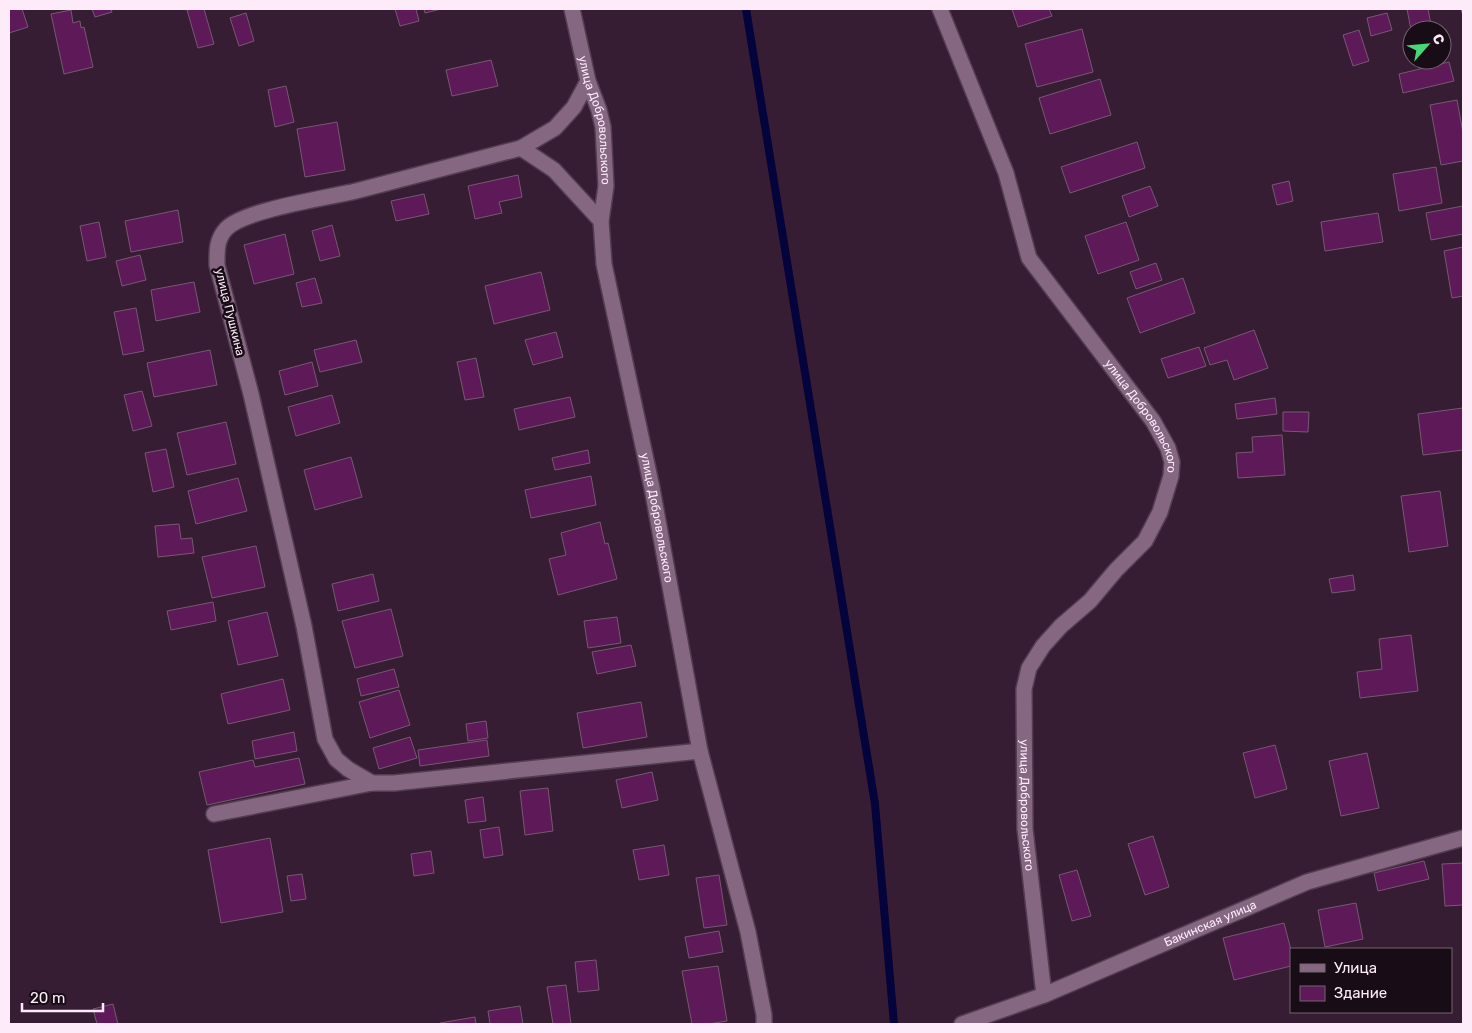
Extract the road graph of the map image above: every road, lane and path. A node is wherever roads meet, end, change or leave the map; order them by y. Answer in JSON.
{"nodes":[{"id":1,"x":572,"y":9,"type":"edge"},
{"id":2,"x":940,"y":9,"type":"edge"},
{"id":3,"x":1462,"y":9,"type":"edge"},
{"id":4,"x":1463,"y":13,"type":"edge"},
{"id":5,"x":588,"y":82,"type":"junction"},
{"id":6,"x":521,"y":148,"type":"junction"},
{"id":7,"x":601,"y":221,"type":"junction"},
{"id":8,"x":700,"y":751,"type":"junction"},
{"id":9,"x":372,"y":783,"type":"junction"},
{"id":10,"x":214,"y":814,"type":"dead end"},
{"id":11,"x":1463,"y":838,"type":"edge"},
{"id":12,"x":1044,"y":995,"type":"junction"},
{"id":13,"x":990,"y":1019,"type":"edge"},
{"id":14,"x":764,"y":1024,"type":"edge"},
{"id":15,"x":962,"y":1024,"type":"edge"}],
"edges":[{"from":1,"to":5,"type":"street","name":"улица Добровольского"},
{"from":2,"to":12,"type":"street","name":"улица Добровольского"},
{"from":3,"to":4,"type":"path"},
{"from":5,"to":6,"type":"street","name":"улица Пушкина"},
{"from":5,"to":7,"type":"street","name":"улица Добровольского"},
{"from":6,"to":7,"type":"street"},
{"from":6,"to":9,"type":"street","name":"улица Пушкина"},
{"from":7,"to":8,"type":"street","name":"улица Добровольского"},
{"from":8,"to":9,"type":"street"},
{"from":8,"to":14,"type":"street","name":"улица Добровольского"},
{"from":9,"to":10,"type":"street"},
{"from":11,"to":12,"type":"street","name":"Бакинская улица"},
{"from":12,"to":13,"type":"street","name":"Бакинская улица"},
{"from":13,"to":15,"type":"street","name":"Бакинская улица"}]}
